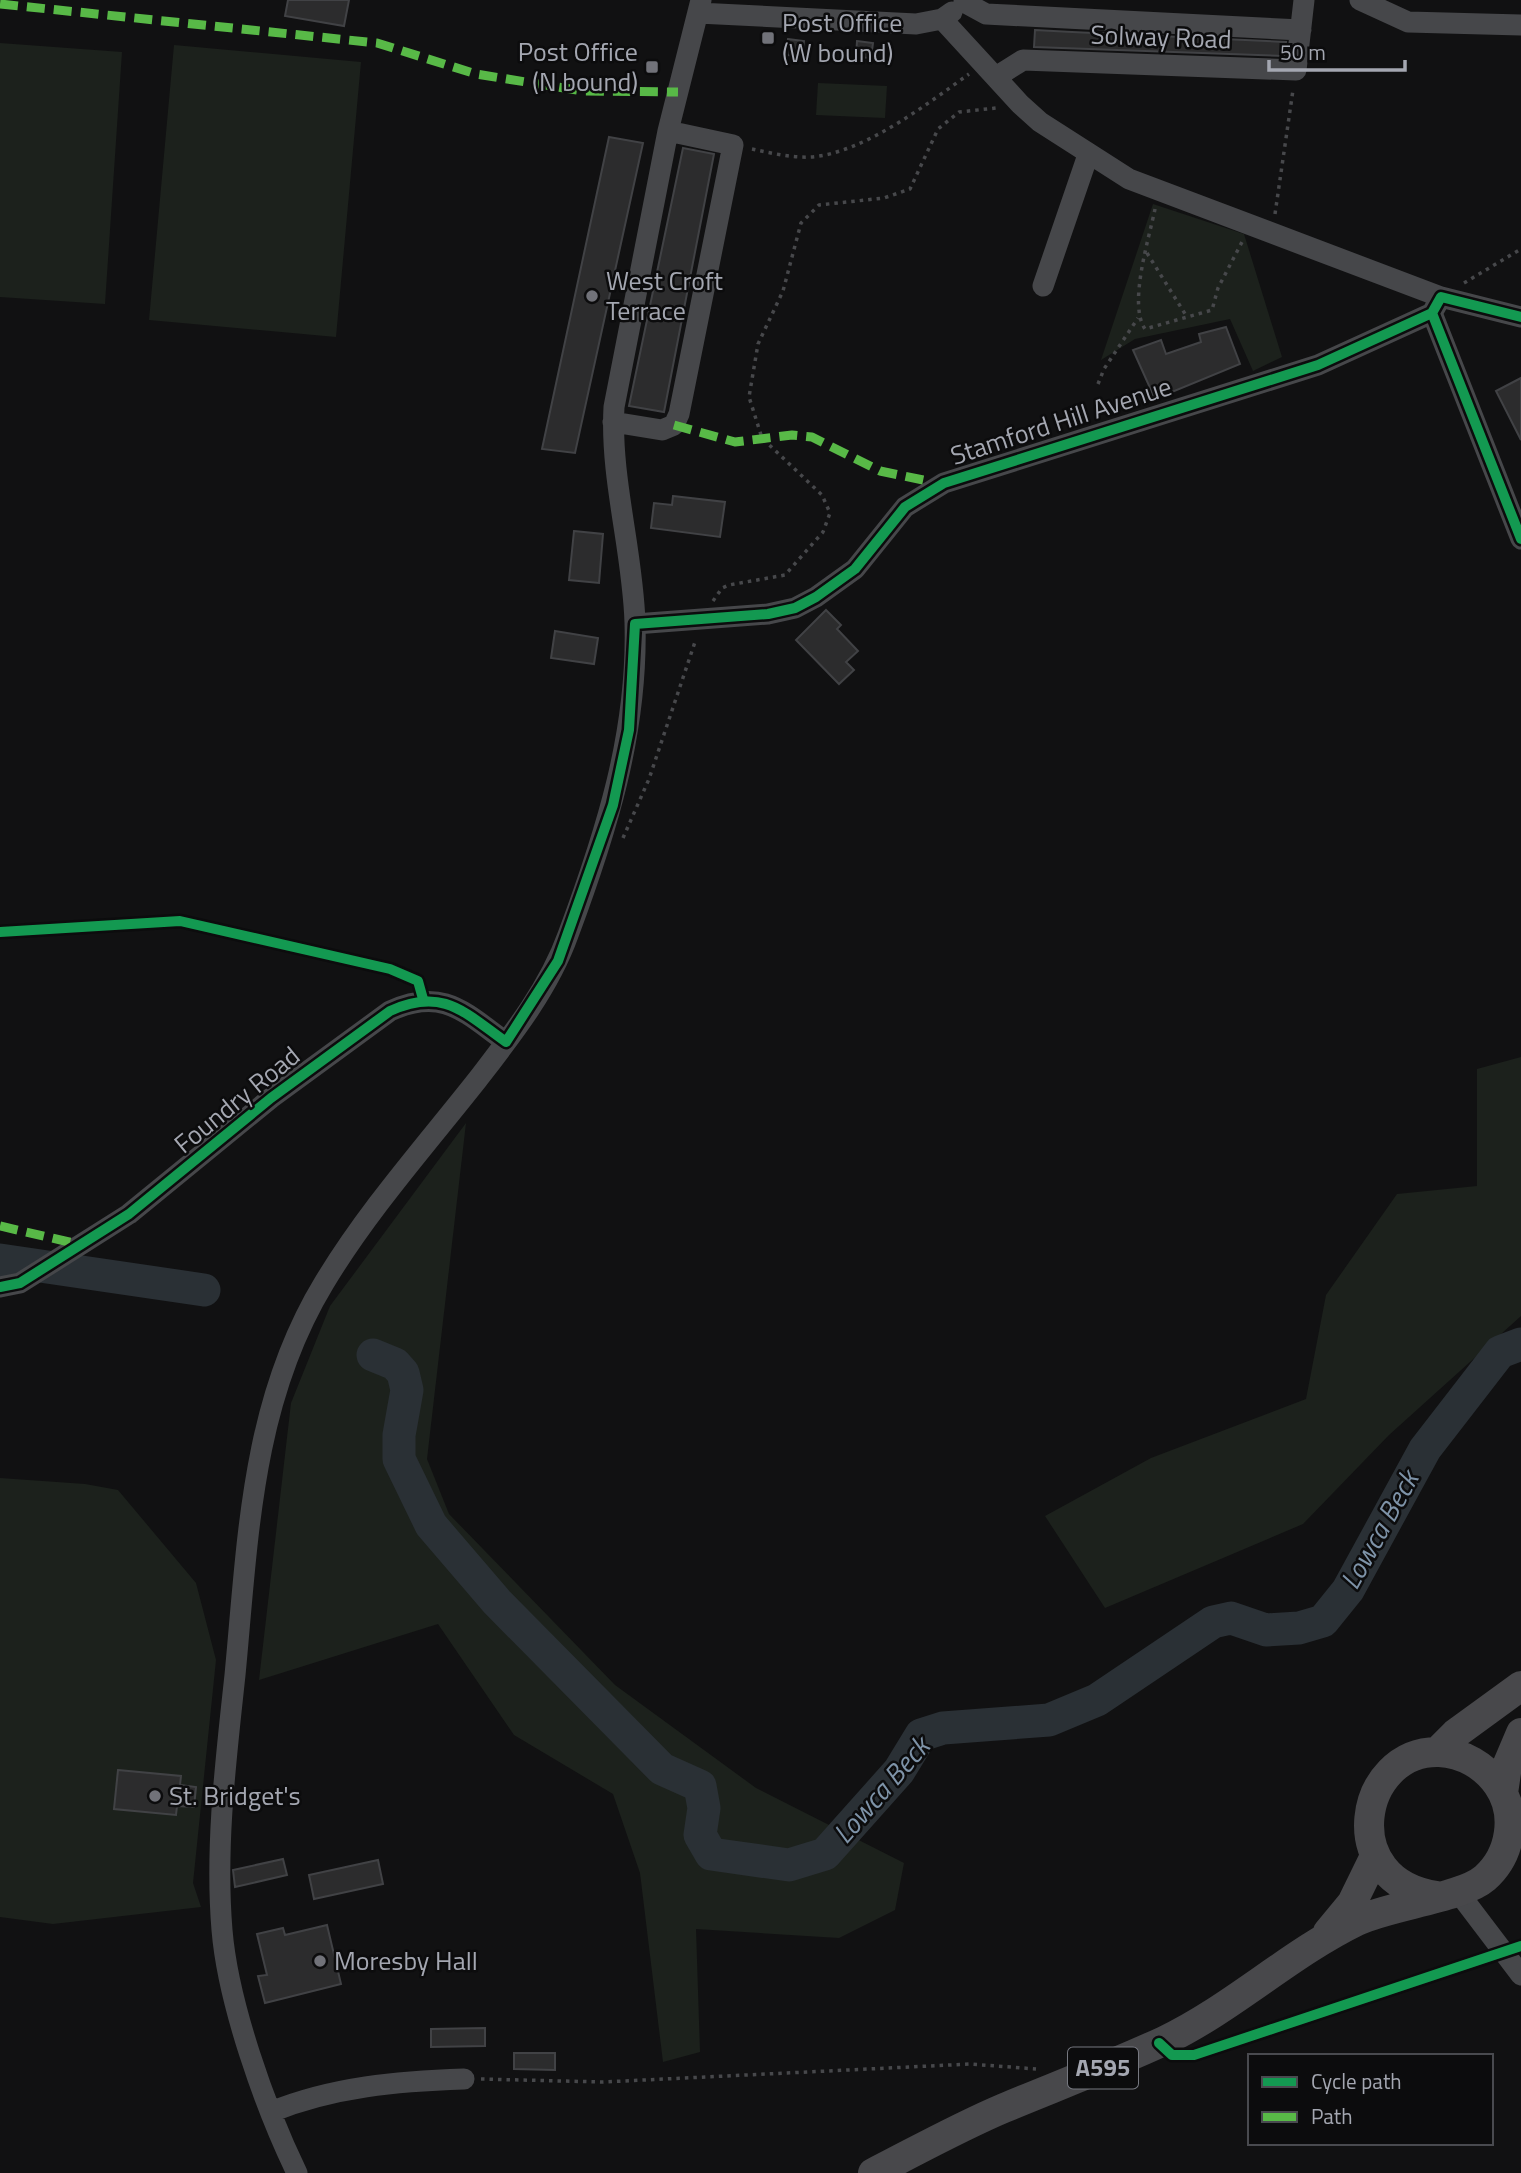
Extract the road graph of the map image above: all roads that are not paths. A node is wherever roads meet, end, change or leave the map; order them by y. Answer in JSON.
{"nodes":[{"id":1,"x":1304,"y":0,"type":"edge"},
{"id":2,"x":1360,"y":0,"type":"edge"},
{"id":3,"x":965,"y":1,"type":"edge"},
{"id":4,"x":700,"y":6,"type":"edge"},
{"id":5,"x":942,"y":19,"type":"junction"},
{"id":6,"x":1521,"y":25,"type":"edge"},
{"id":7,"x":1301,"y":30,"type":"junction"},
{"id":8,"x":986,"y":72,"type":"junction"},
{"id":9,"x":668,"y":131,"type":"junction"},
{"id":10,"x":1088,"y":155,"type":"junction"},
{"id":11,"x":1043,"y":286,"type":"dead end"},
{"id":12,"x":1437,"y":305,"type":"junction"},
{"id":13,"x":1521,"y":317,"type":"edge"},
{"id":14,"x":613,"y":422,"type":"junction"},
{"id":15,"x":1521,"y":539,"type":"edge"},
{"id":16,"x":635,"y":625,"type":"junction"},
{"id":17,"x":506,"y":1042,"type":"junction"},
{"id":18,"x":10,"y":1285,"type":"edge"},
{"id":19,"x":1521,"y":1686,"type":"edge"},
{"id":20,"x":1521,"y":1733,"type":"edge"},
{"id":21,"x":1437,"y":1752,"type":"junction"},
{"id":22,"x":1503,"y":1793,"type":"junction"},
{"id":23,"x":1375,"y":1856,"type":"junction"},
{"id":24,"x":1447,"y":1894,"type":"junction"},
{"id":25,"x":1321,"y":1940,"type":"junction"},
{"id":26,"x":1521,"y":1975,"type":"edge"},
{"id":27,"x":464,"y":2079,"type":"road end"},
{"id":28,"x":271,"y":2112,"type":"junction"},
{"id":29,"x":297,"y":2173,"type":"edge"},
{"id":30,"x":873,"y":2173,"type":"edge"}],
"edges":[{"from":1,"to":7,"type":"street"},
{"from":2,"to":6,"type":"street"},
{"from":3,"to":5,"type":"street"},
{"from":3,"to":7,"type":"street"},
{"from":4,"to":5,"type":"street"},
{"from":4,"to":9,"type":"street"},
{"from":5,"to":8,"type":"street"},
{"from":7,"to":8,"type":"street","name":"Solway Road"},
{"from":8,"to":10,"type":"street"},
{"from":9,"to":14,"type":"street"},
{"from":9,"to":14,"type":"street"},
{"from":10,"to":11,"type":"street"},
{"from":10,"to":12,"type":"street"},
{"from":12,"to":13,"type":"street"},
{"from":12,"to":15,"type":"street"},
{"from":12,"to":16,"type":"street","name":"Stamford Hill Avenue"},
{"from":14,"to":16,"type":"street"},
{"from":16,"to":17,"type":"street"},
{"from":17,"to":18,"type":"street","name":"Foundry Road"},
{"from":17,"to":28,"type":"street"},
{"from":19,"to":21,"type":"highway"},
{"from":20,"to":22,"type":"highway"},
{"from":21,"to":22,"type":"highway"},
{"from":21,"to":23,"type":"highway"},
{"from":22,"to":24,"type":"highway"},
{"from":23,"to":24,"type":"highway"},
{"from":23,"to":25,"type":"highway","number":"A595"},
{"from":24,"to":25,"type":"highway","number":"A595"},
{"from":24,"to":26,"type":"street"},
{"from":25,"to":30,"type":"highway","number":"A595"},
{"from":27,"to":28,"type":"street"},
{"from":28,"to":29,"type":"street"}]}
